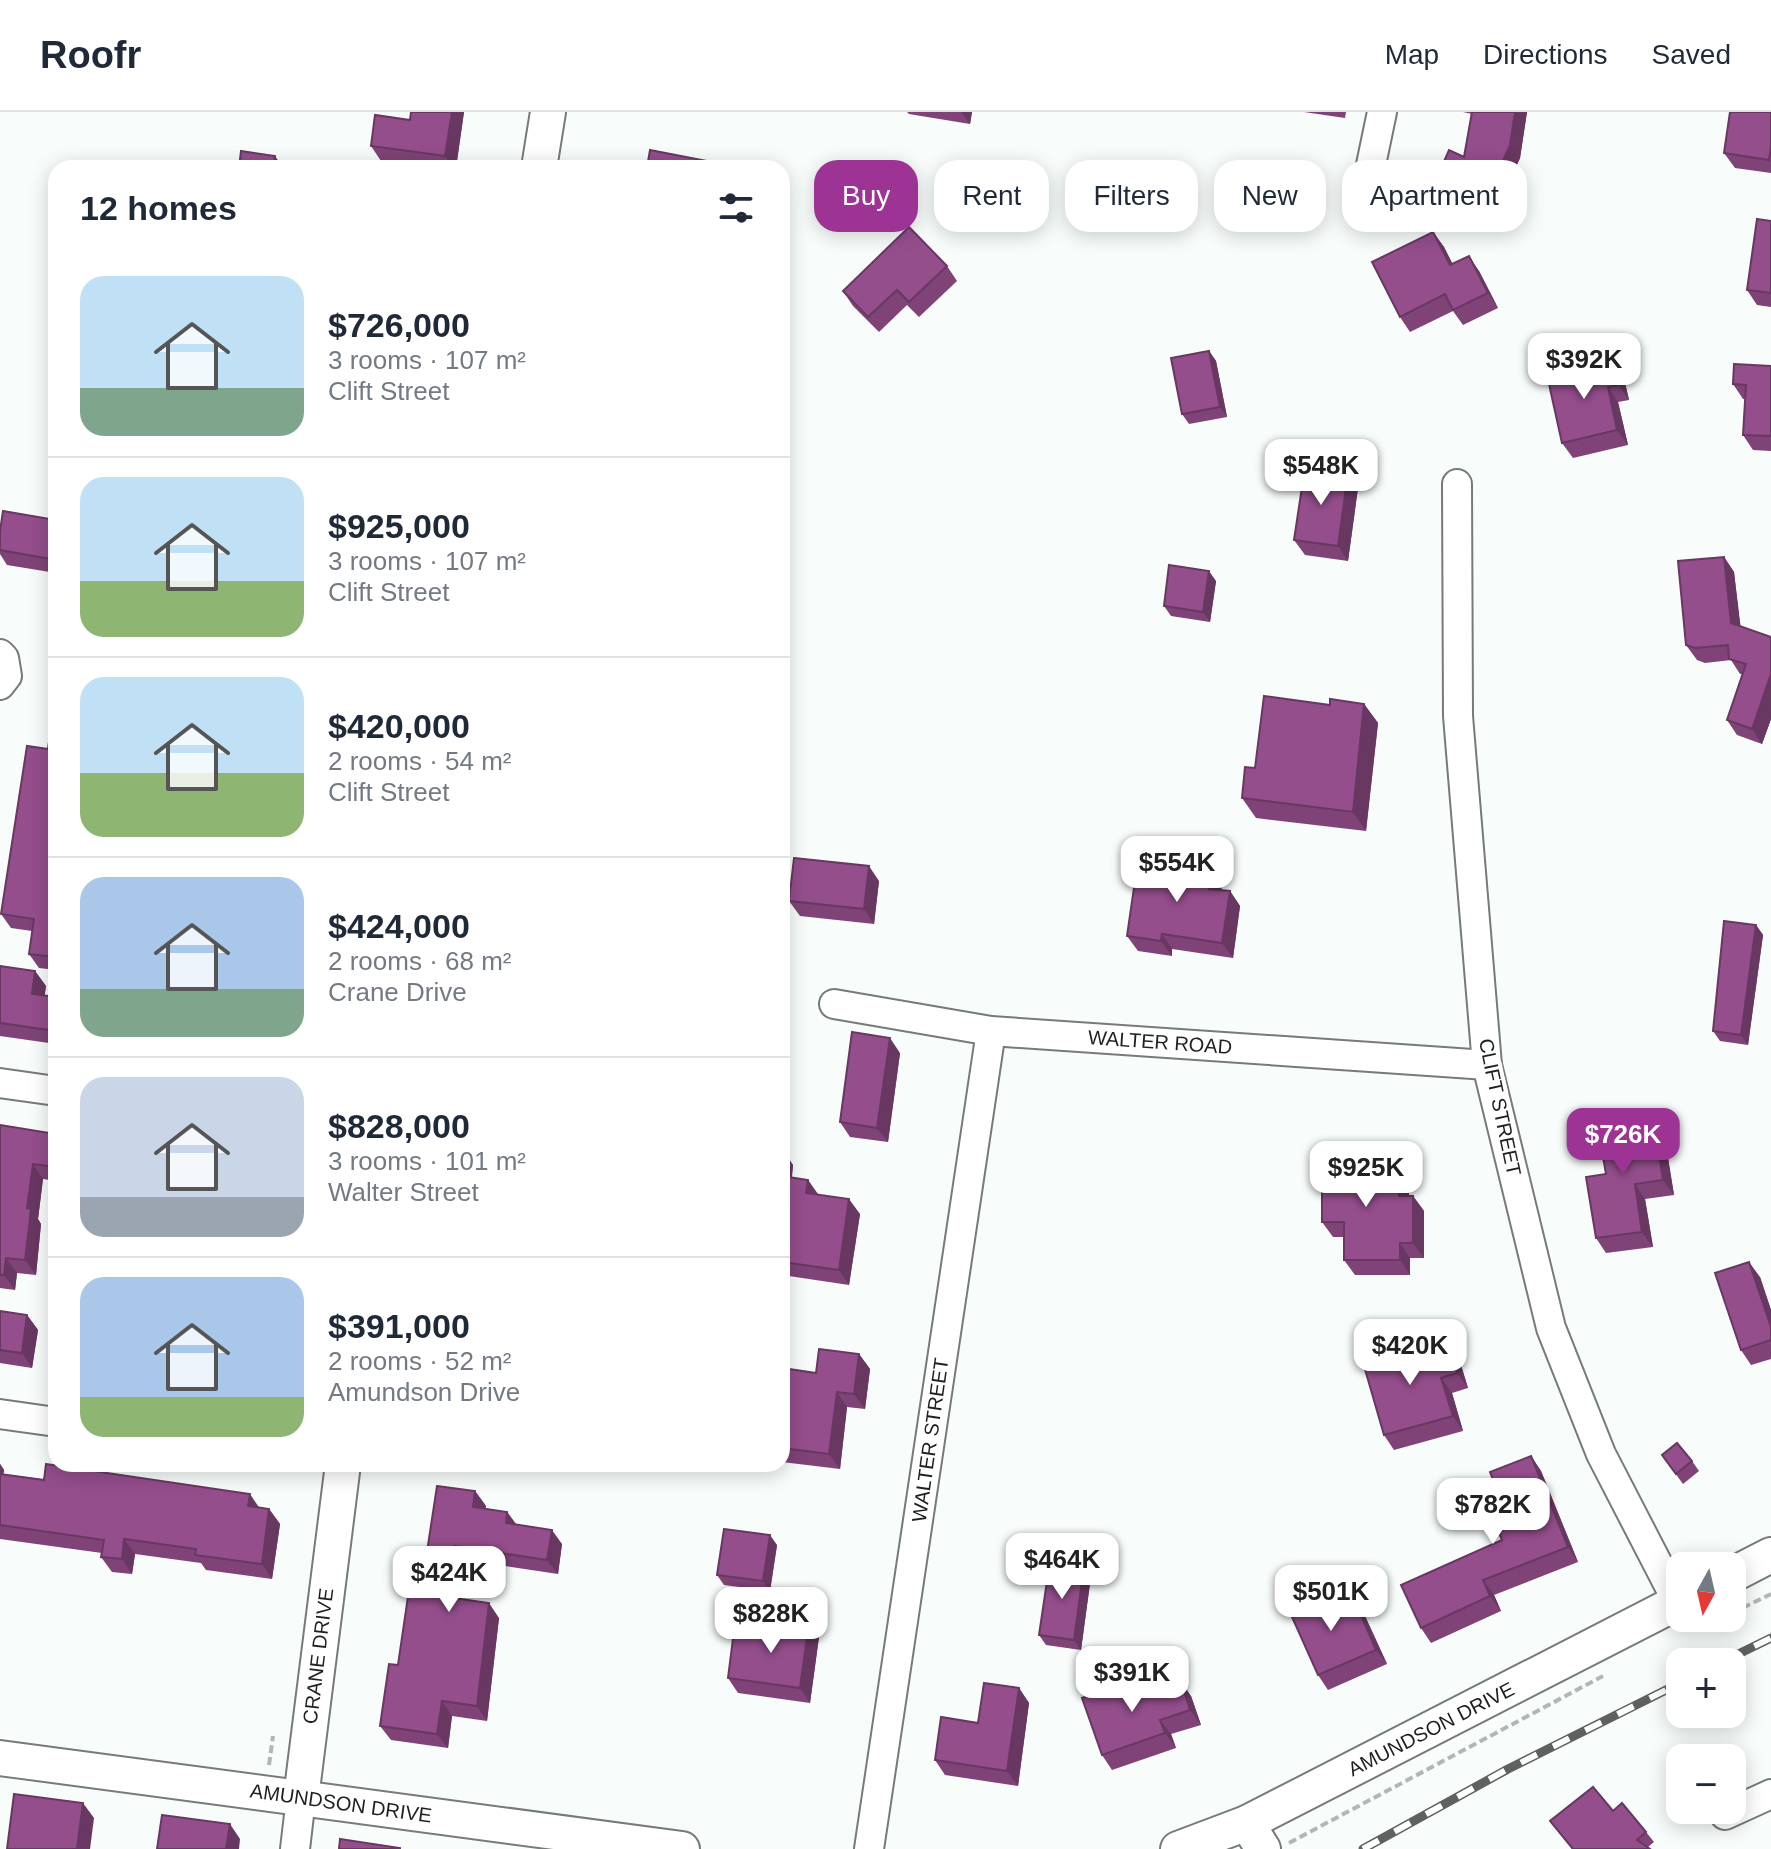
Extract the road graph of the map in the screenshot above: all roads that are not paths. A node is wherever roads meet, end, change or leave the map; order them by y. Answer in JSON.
{"nodes":[{"id":1,"x":548,"y":112,"type":"edge"},
{"id":2,"x":1382,"y":112,"type":"edge"},
{"id":3,"x":540,"y":160,"type":"edge"},
{"id":4,"x":1372,"y":160,"type":"edge"},
{"id":5,"x":1457,"y":484,"type":"dead end"},
{"id":6,"x":0,"y":654,"type":"edge"},
{"id":7,"x":0,"y":685,"type":"edge"},
{"id":8,"x":834,"y":1004,"type":"dead end"},
{"id":9,"x":991,"y":1031,"type":"junction"},
{"id":10,"x":1487,"y":1065,"type":"junction"},
{"id":11,"x":0,"y":1083,"type":"edge"},
{"id":12,"x":48,"y":1090,"type":"edge"},
{"id":13,"x":0,"y":1414,"type":"edge"},
{"id":14,"x":48,"y":1421,"type":"edge"},
{"id":15,"x":342,"y":1472,"type":"edge"},
{"id":16,"x":1771,"y":1555,"type":"edge"},
{"id":17,"x":1746,"y":1568,"type":"edge"},
{"id":18,"x":1666,"y":1578,"type":"edge"},
{"id":19,"x":1666,"y":1620,"type":"edge"},
{"id":20,"x":0,"y":1758,"type":"edge"},
{"id":21,"x":1771,"y":1794,"type":"edge"},
{"id":22,"x":301,"y":1798,"type":"junction"},
{"id":23,"x":1746,"y":1805,"type":"edge"},
{"id":24,"x":1265,"y":1839,"type":"edge"},
{"id":25,"x":630,"y":1846,"type":"edge"},
{"id":26,"x":295,"y":1849,"type":"edge"},
{"id":27,"x":682,"y":1849,"type":"edge"},
{"id":28,"x":869,"y":1849,"type":"edge"},
{"id":29,"x":1178,"y":1849,"type":"edge"}],
"edges":[{"from":1,"to":3,"type":"street"},
{"from":2,"to":4,"type":"street"},
{"from":5,"to":10,"type":"street","name":"CLIFT STREET"},
{"from":6,"to":7,"type":"street"},
{"from":8,"to":9,"type":"street","name":"WALTER ROAD"},
{"from":9,"to":10,"type":"street","name":"WALTER ROAD"},
{"from":9,"to":28,"type":"street","name":"WALTER STREET"},
{"from":10,"to":18,"type":"street","name":"CLIFT STREET"},
{"from":11,"to":12,"type":"street"},
{"from":13,"to":14,"type":"street"},
{"from":15,"to":22,"type":"street","name":"CRANE DRIVE"},
{"from":16,"to":17,"type":"street"},
{"from":19,"to":24,"type":"street","name":"AMUNDSON DRIVE"},
{"from":20,"to":22,"type":"street","name":"AMUNDSON DRIVE"},
{"from":21,"to":23,"type":"street"},
{"from":22,"to":25,"type":"street","name":"AMUNDSON DRIVE"},
{"from":22,"to":26,"type":"street","name":"CRANE DRIVE"},
{"from":24,"to":29,"type":"street","name":"AMUNDSON DRIVE"},
{"from":25,"to":27,"type":"street","name":"AMUNDSON DRIVE"}]}
